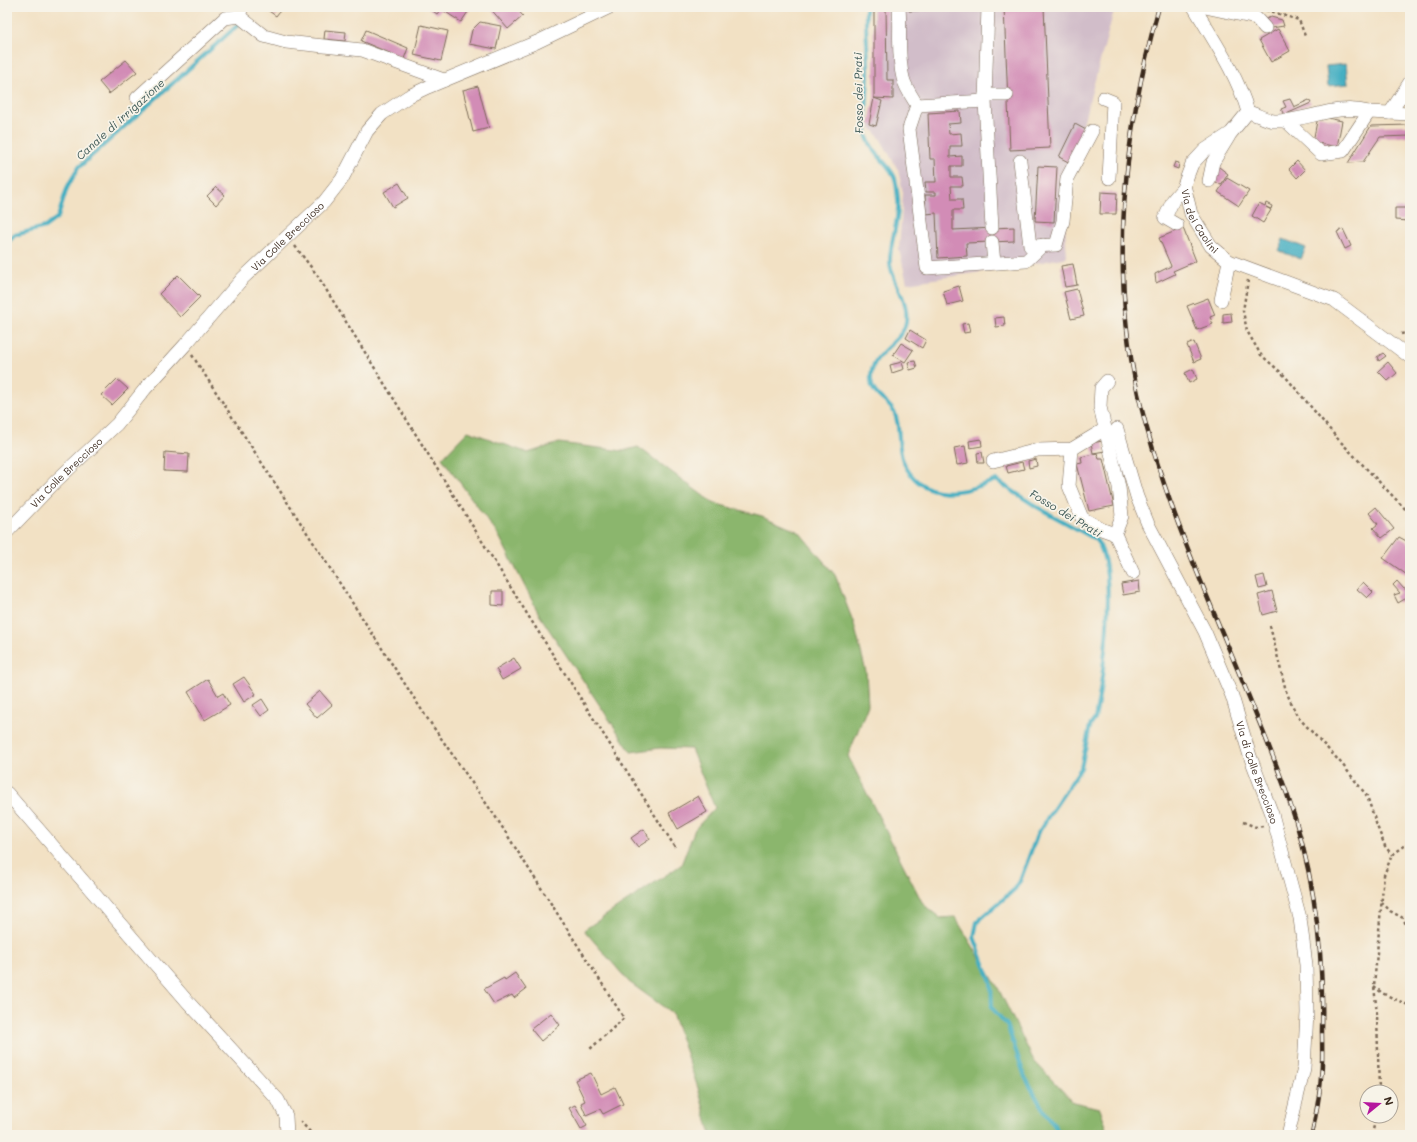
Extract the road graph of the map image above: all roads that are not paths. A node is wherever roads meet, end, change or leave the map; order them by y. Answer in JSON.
{"nodes":[{"id":1,"x":610,"y":7,"type":"edge"},
{"id":2,"x":899,"y":7,"type":"edge"},
{"id":3,"x":988,"y":7,"type":"edge"},
{"id":4,"x":1194,"y":7,"type":"edge"},
{"id":5,"x":1205,"y":7,"type":"edge"},
{"id":6,"x":240,"y":12,"type":"edge"},
{"id":7,"x":1266,"y":28,"type":"dead end"},
{"id":8,"x":444,"y":80,"type":"junction"},
{"id":9,"x":1410,"y":82,"type":"edge"},
{"id":10,"x":1007,"y":95,"type":"dead end"},
{"id":11,"x":137,"y":98,"type":"dead end"},
{"id":12,"x":985,"y":98,"type":"junction"},
{"id":13,"x":1103,"y":98,"type":"dead end"},
{"id":14,"x":917,"y":106,"type":"junction"},
{"id":15,"x":1248,"y":112,"type":"junction"},
{"id":16,"x":1369,"y":112,"type":"junction"},
{"id":17,"x":1390,"y":113,"type":"junction"},
{"id":18,"x":1410,"y":114,"type":"edge"},
{"id":19,"x":1286,"y":120,"type":"junction"},
{"id":20,"x":1092,"y":131,"type":"dead end"},
{"id":21,"x":1231,"y":134,"type":"junction"},
{"id":22,"x":1020,"y":161,"type":"dead end"},
{"id":23,"x":1109,"y":178,"type":"dead end"},
{"id":24,"x":1209,"y":181,"type":"dead end"},
{"id":25,"x":1184,"y":187,"type":"junction"},
{"id":26,"x":1177,"y":225,"type":"dead end"},
{"id":27,"x":992,"y":228,"type":"dead end"},
{"id":28,"x":992,"y":242,"type":"dead end"},
{"id":29,"x":1043,"y":245,"type":"junction"},
{"id":30,"x":1229,"y":261,"type":"junction"},
{"id":31,"x":994,"y":263,"type":"junction"},
{"id":32,"x":1221,"y":300,"type":"dead end"},
{"id":33,"x":1410,"y":358,"type":"edge"},
{"id":34,"x":1107,"y":381,"type":"dead end"},
{"id":35,"x":1111,"y":429,"type":"junction"},
{"id":36,"x":1072,"y":449,"type":"junction"},
{"id":37,"x":993,"y":461,"type":"dead end"},
{"id":38,"x":7,"y":532,"type":"edge"},
{"id":39,"x":1115,"y":534,"type":"junction"},
{"id":40,"x":1133,"y":573,"type":"dead end"},
{"id":41,"x":7,"y":794,"type":"edge"},
{"id":42,"x":287,"y":1135,"type":"edge"},
{"id":43,"x":1288,"y":1135,"type":"edge"}],
"edges":[{"from":1,"to":8,"type":"street","name":"Via Colle Breccioso"},
{"from":2,"to":14,"type":"street"},
{"from":3,"to":12,"type":"street"},
{"from":4,"to":15,"type":"street"},
{"from":5,"to":7,"type":"street"},
{"from":6,"to":8,"type":"street"},
{"from":6,"to":11,"type":"street"},
{"from":8,"to":38,"type":"street","name":"Via Colle Breccioso"},
{"from":9,"to":17,"type":"street"},
{"from":10,"to":12,"type":"street"},
{"from":12,"to":14,"type":"street"},
{"from":12,"to":27,"type":"street"},
{"from":13,"to":23,"type":"street"},
{"from":14,"to":31,"type":"street"},
{"from":15,"to":19,"type":"street"},
{"from":15,"to":21,"type":"street","name":"Via dei Caolini"},
{"from":16,"to":17,"type":"street"},
{"from":16,"to":19,"type":"street"},
{"from":16,"to":19,"type":"street"},
{"from":17,"to":18,"type":"street"},
{"from":20,"to":29,"type":"street"},
{"from":21,"to":24,"type":"street"},
{"from":21,"to":25,"type":"street","name":"Via dei Caolini"},
{"from":22,"to":29,"type":"street"},
{"from":25,"to":26,"type":"street"},
{"from":25,"to":30,"type":"street","name":"Via dei Caolini"},
{"from":28,"to":31,"type":"street"},
{"from":29,"to":31,"type":"street"},
{"from":30,"to":32,"type":"street"},
{"from":30,"to":33,"type":"street","name":"Via dei Caolini"},
{"from":34,"to":35,"type":"street"},
{"from":35,"to":36,"type":"street"},
{"from":35,"to":39,"type":"street"},
{"from":35,"to":43,"type":"street","name":"Via di Colle Breccioso"},
{"from":36,"to":37,"type":"street"},
{"from":36,"to":39,"type":"street"},
{"from":39,"to":40,"type":"street"},
{"from":41,"to":42,"type":"street"}]}
